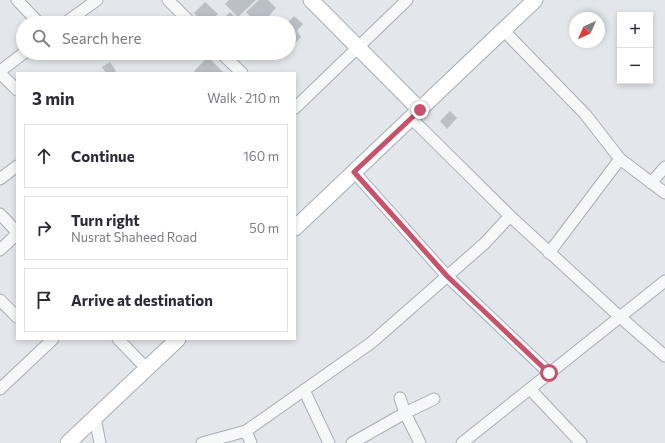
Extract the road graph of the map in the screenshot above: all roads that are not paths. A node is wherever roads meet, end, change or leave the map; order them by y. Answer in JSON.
{"nodes":[{"id":1,"x":17,"y":0,"type":"edge"},
{"id":2,"x":97,"y":0,"type":"edge"},
{"id":3,"x":168,"y":0,"type":"edge"},
{"id":4,"x":311,"y":0,"type":"edge"},
{"id":5,"x":407,"y":0,"type":"edge"},
{"id":6,"x":535,"y":0,"type":"edge"},
{"id":7,"x":32,"y":16,"type":"edge"},
{"id":8,"x":75,"y":16,"type":"edge"},
{"id":9,"x":184,"y":16,"type":"edge"},
{"id":10,"x":503,"y":30,"type":"junction"},
{"id":11,"x":358,"y":47,"type":"junction"},
{"id":12,"x":16,"y":59,"type":"edge"},
{"id":13,"x":229,"y":60,"type":"edge"},
{"id":14,"x":0,"y":72,"type":"edge"},
{"id":15,"x":241,"y":72,"type":"edge"},
{"id":16,"x":16,"y":89,"type":"edge"},
{"id":17,"x":296,"y":107,"type":"edge"},
{"id":18,"x":415,"y":114,"type":"junction"},
{"id":19,"x":620,"y":159,"type":"junction"},
{"id":20,"x":16,"y":167,"type":"edge"},
{"id":21,"x":665,"y":168,"type":"edge"},
{"id":22,"x":354,"y":172,"type":"junction"},
{"id":23,"x":0,"y":179,"type":"edge"},
{"id":24,"x":651,"y":183,"type":"junction"},
{"id":25,"x":665,"y":193,"type":"edge"},
{"id":26,"x":0,"y":214,"type":"edge"},
{"id":27,"x":510,"y":216,"type":"junction"},
{"id":28,"x":296,"y":227,"type":"edge"},
{"id":29,"x":16,"y":232,"type":"edge"},
{"id":30,"x":16,"y":234,"type":"edge"},
{"id":31,"x":0,"y":250,"type":"edge"},
{"id":32,"x":549,"y":253,"type":"junction"},
{"id":33,"x":447,"y":276,"type":"junction"},
{"id":34,"x":665,"y":281,"type":"edge"},
{"id":35,"x":0,"y":300,"type":"edge"},
{"id":36,"x":16,"y":316,"type":"edge"},
{"id":37,"x":620,"y":317,"type":"junction"},
{"id":38,"x":119,"y":340,"type":"edge"},
{"id":39,"x":177,"y":340,"type":"edge"},
{"id":40,"x":45,"y":341,"type":"edge"},
{"id":41,"x":665,"y":356,"type":"edge"},
{"id":42,"x":147,"y":369,"type":"junction"},
{"id":43,"x":549,"y":373,"type":"junction"},
{"id":44,"x":0,"y":389,"type":"edge"},
{"id":45,"x":530,"y":389,"type":"junction"},
{"id":46,"x":304,"y":390,"type":"junction"},
{"id":47,"x":400,"y":398,"type":"dead end"},
{"id":48,"x":434,"y":399,"type":"dead end"},
{"id":49,"x":405,"y":413,"type":"junction"},
{"id":50,"x":95,"y":418,"type":"junction"},
{"id":51,"x":246,"y":431,"type":"junction"},
{"id":52,"x":207,"y":442,"type":"edge"},
{"id":53,"x":68,"y":443,"type":"edge"},
{"id":54,"x":100,"y":443,"type":"edge"},
{"id":55,"x":251,"y":443,"type":"edge"},
{"id":56,"x":329,"y":443,"type":"edge"},
{"id":57,"x":352,"y":443,"type":"edge"},
{"id":58,"x":420,"y":443,"type":"edge"},
{"id":59,"x":462,"y":443,"type":"edge"},
{"id":60,"x":581,"y":443,"type":"edge"}],
"edges":[{"from":1,"to":7,"type":"street"},
{"from":2,"to":8,"type":"street"},
{"from":3,"to":9,"type":"street"},
{"from":4,"to":11,"type":"street"},
{"from":5,"to":11,"type":"street"},
{"from":6,"to":10,"type":"street"},
{"from":10,"to":18,"type":"street"},
{"from":10,"to":19,"type":"street"},
{"from":11,"to":17,"type":"street"},
{"from":11,"to":18,"type":"street"},
{"from":12,"to":14,"type":"street"},
{"from":13,"to":15,"type":"street"},
{"from":14,"to":16,"type":"street"},
{"from":18,"to":22,"type":"street"},
{"from":18,"to":27,"type":"street"},
{"from":19,"to":24,"type":"street"},
{"from":19,"to":32,"type":"street"},
{"from":20,"to":23,"type":"street"},
{"from":21,"to":24,"type":"street"},
{"from":22,"to":28,"type":"street"},
{"from":22,"to":33,"type":"street"},
{"from":24,"to":25,"type":"street"},
{"from":26,"to":29,"type":"street"},
{"from":27,"to":32,"type":"street"},
{"from":27,"to":33,"type":"street"},
{"from":30,"to":31,"type":"street"},
{"from":32,"to":37,"type":"street"},
{"from":33,"to":43,"type":"street"},
{"from":33,"to":46,"type":"street"},
{"from":34,"to":37,"type":"street"},
{"from":35,"to":36,"type":"street"},
{"from":37,"to":41,"type":"street"},
{"from":37,"to":43,"type":"street"},
{"from":38,"to":42,"type":"street"},
{"from":39,"to":42,"type":"street"},
{"from":40,"to":44,"type":"street"},
{"from":42,"to":50,"type":"street"},
{"from":43,"to":45,"type":"street"},
{"from":45,"to":59,"type":"street"},
{"from":45,"to":60,"type":"street"},
{"from":46,"to":51,"type":"street"},
{"from":46,"to":56,"type":"street"},
{"from":47,"to":49,"type":"street"},
{"from":48,"to":49,"type":"street"},
{"from":49,"to":57,"type":"street"},
{"from":49,"to":58,"type":"street"},
{"from":50,"to":53,"type":"street"},
{"from":50,"to":54,"type":"street"},
{"from":51,"to":52,"type":"street"},
{"from":51,"to":55,"type":"street"}]}
